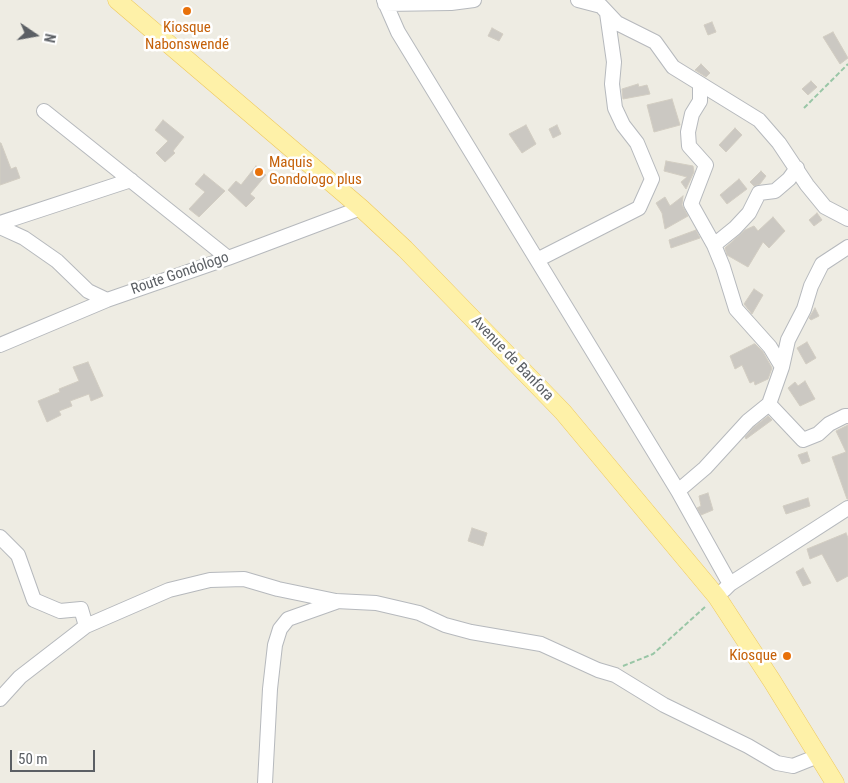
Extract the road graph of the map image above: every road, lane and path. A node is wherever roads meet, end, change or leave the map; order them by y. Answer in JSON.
{"nodes":[{"id":1,"x":116,"y":0,"type":"edge"},
{"id":2,"x":474,"y":0,"type":"edge"},
{"id":3,"x":578,"y":0,"type":"edge"},
{"id":4,"x":385,"y":2,"type":"edge"},
{"id":5,"x":607,"y":12,"type":"junction"},
{"id":6,"x":848,"y":64,"type":"edge"},
{"id":7,"x":700,"y":85,"type":"junction"},
{"id":8,"x":804,"y":108,"type":"dead end"},
{"id":9,"x":44,"y":111,"type":"dead end"},
{"id":10,"x":797,"y":168,"type":"junction"},
{"id":11,"x":131,"y":180,"type":"junction"},
{"id":12,"x":361,"y":208,"type":"junction"},
{"id":13,"x":848,"y":219,"type":"edge"},
{"id":14,"x":0,"y":225,"type":"edge"},
{"id":15,"x":714,"y":245,"type":"junction"},
{"id":16,"x":848,"y":247,"type":"edge"},
{"id":17,"x":228,"y":258,"type":"junction"},
{"id":18,"x":537,"y":260,"type":"junction"},
{"id":19,"x":107,"y":300,"type":"junction"},
{"id":20,"x":0,"y":345,"type":"edge"},
{"id":21,"x":782,"y":367,"type":"junction"},
{"id":22,"x":769,"y":404,"type":"junction"},
{"id":23,"x":848,"y":416,"type":"edge"},
{"id":24,"x":678,"y":491,"type":"junction"},
{"id":25,"x":848,"y":508,"type":"edge"},
{"id":26,"x":0,"y":536,"type":"edge"},
{"id":27,"x":730,"y":584,"type":"junction"},
{"id":28,"x":717,"y":597,"type":"junction"},
{"id":29,"x":336,"y":601,"type":"junction"},
{"id":30,"x":86,"y":626,"type":"junction"},
{"id":31,"x":604,"y":672,"type":"junction"},
{"id":32,"x":0,"y":700,"type":"edge"},
{"id":33,"x":818,"y":756,"type":"junction"},
{"id":34,"x":265,"y":783,"type":"edge"},
{"id":35,"x":835,"y":783,"type":"edge"}],
"edges":[{"from":1,"to":12,"type":"main road","name":"Avenue de Banfora"},
{"from":2,"to":4,"type":"street"},
{"from":3,"to":5,"type":"street"},
{"from":4,"to":18,"type":"street"},
{"from":5,"to":7,"type":"street"},
{"from":5,"to":18,"type":"street"},
{"from":6,"to":8,"type":"path"},
{"from":7,"to":10,"type":"street"},
{"from":7,"to":15,"type":"street"},
{"from":9,"to":11,"type":"street"},
{"from":10,"to":13,"type":"street"},
{"from":10,"to":15,"type":"street"},
{"from":11,"to":14,"type":"street"},
{"from":11,"to":17,"type":"street"},
{"from":12,"to":17,"type":"street","name":"Route Gondologo"},
{"from":12,"to":28,"type":"main road","name":"Avenue de Banfora"},
{"from":14,"to":19,"type":"street"},
{"from":15,"to":21,"type":"street"},
{"from":16,"to":21,"type":"street"},
{"from":17,"to":19,"type":"street","name":"Route Gondologo"},
{"from":18,"to":24,"type":"street"},
{"from":19,"to":20,"type":"street","name":"Route Gondologo"},
{"from":21,"to":22,"type":"street"},
{"from":22,"to":23,"type":"street"},
{"from":22,"to":24,"type":"street"},
{"from":24,"to":27,"type":"street"},
{"from":25,"to":27,"type":"street"},
{"from":26,"to":30,"type":"street"},
{"from":27,"to":28,"type":"street"},
{"from":28,"to":31,"type":"path"},
{"from":28,"to":33,"type":"main road","name":"Avenue de Banfora"},
{"from":29,"to":30,"type":"street"},
{"from":29,"to":31,"type":"street"},
{"from":29,"to":34,"type":"street"},
{"from":30,"to":32,"type":"street"},
{"from":31,"to":33,"type":"street"},
{"from":33,"to":35,"type":"main road","name":"Avenue de Banfora"}]}
